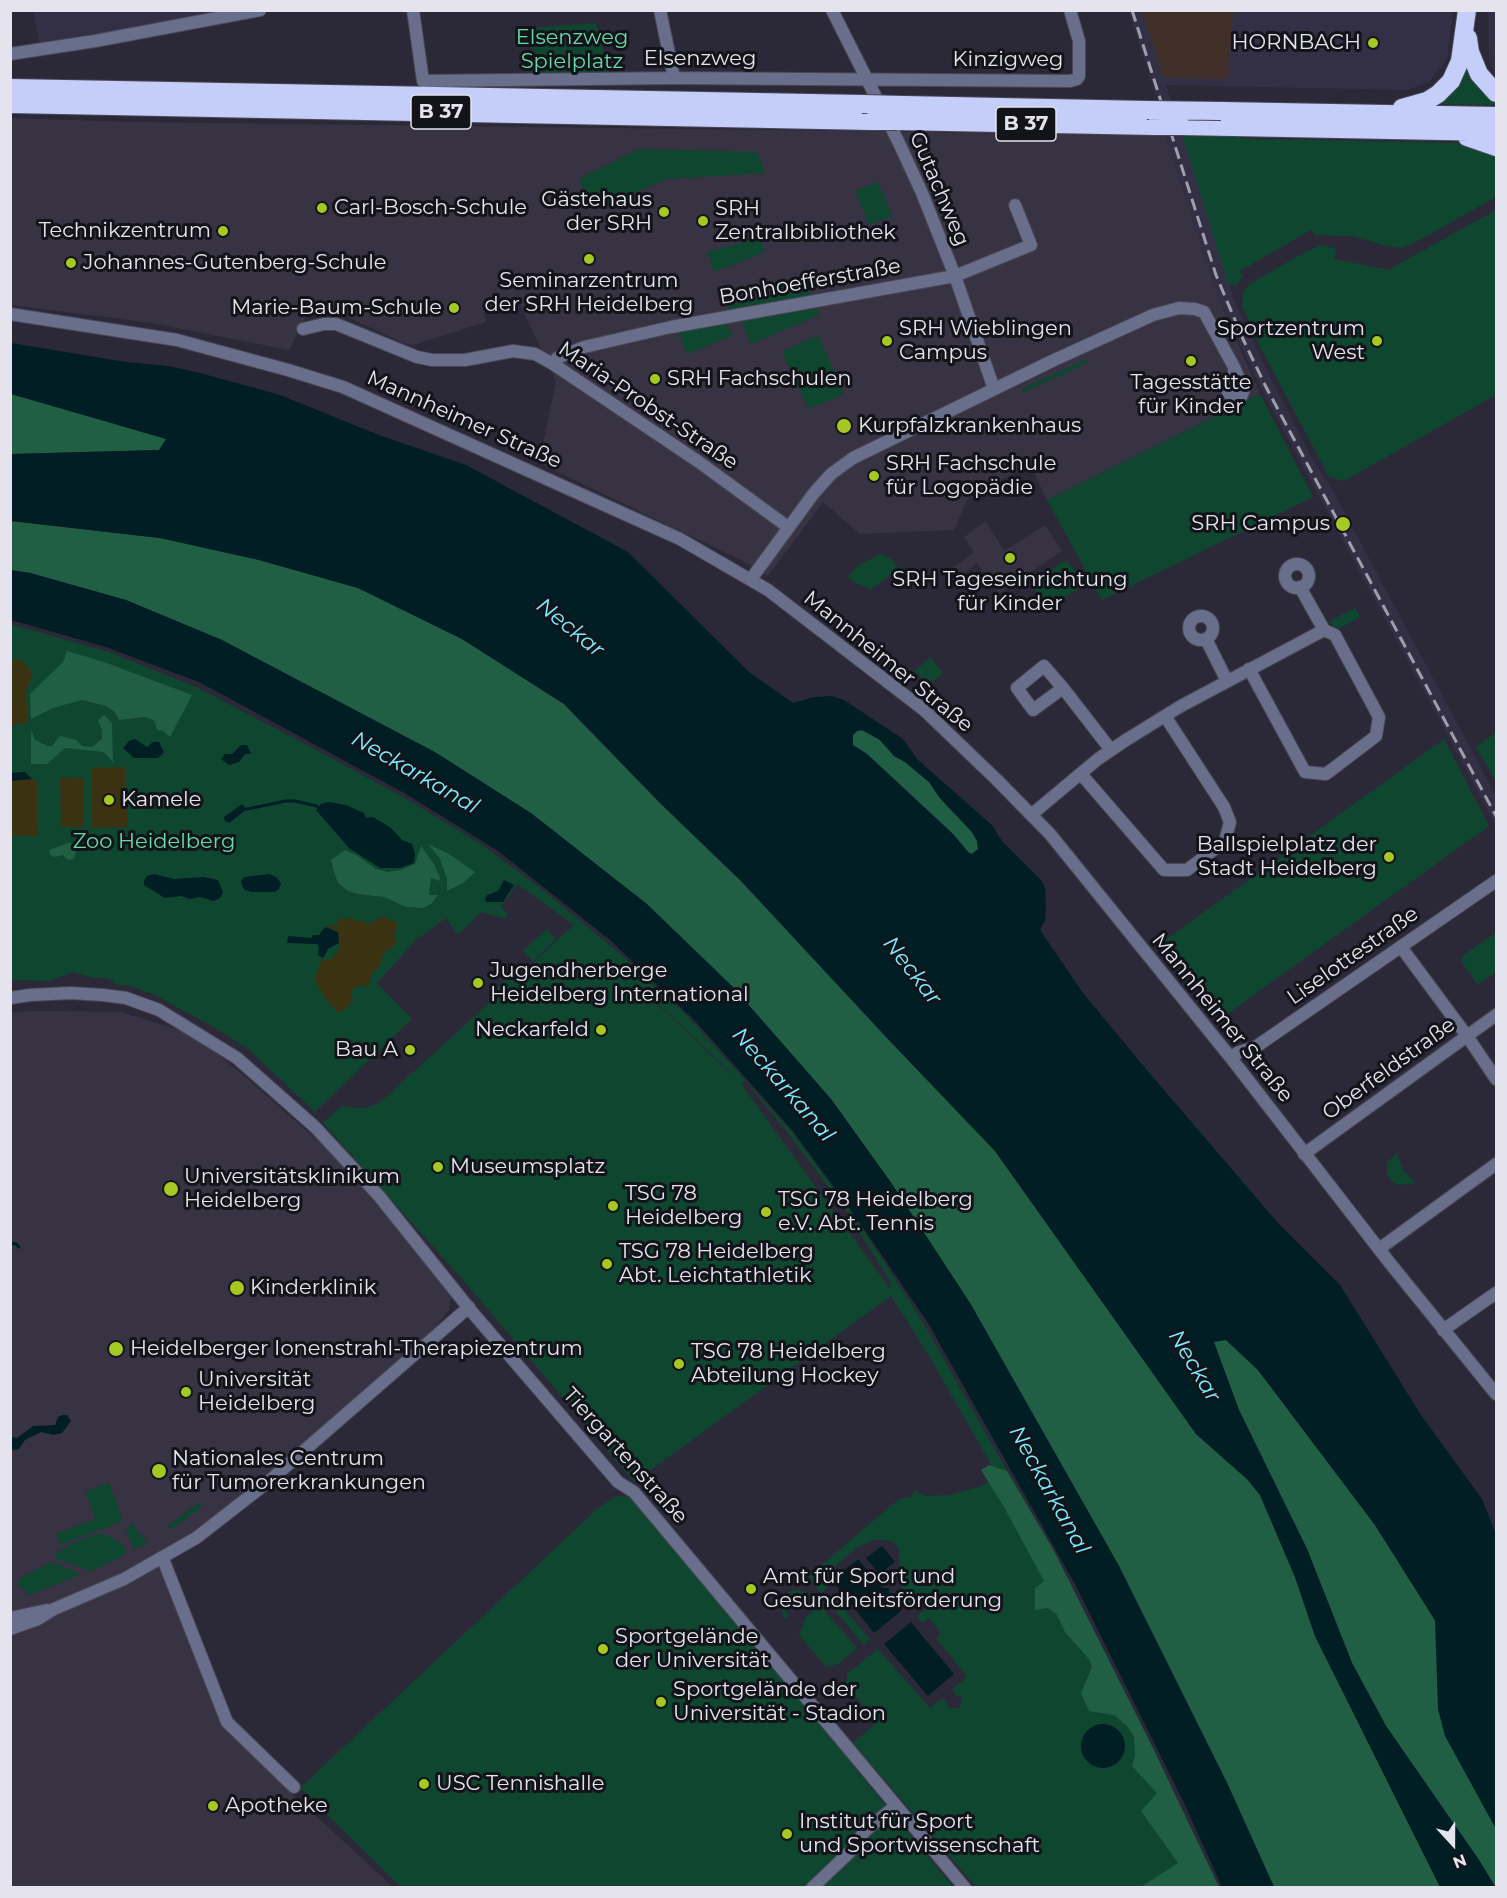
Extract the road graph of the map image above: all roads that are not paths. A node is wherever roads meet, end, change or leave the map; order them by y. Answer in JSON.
{"nodes":[{"id":1,"x":260,"y":10,"type":"edge"},
{"id":2,"x":413,"y":10,"type":"edge"},
{"id":3,"x":660,"y":10,"type":"edge"},
{"id":4,"x":832,"y":10,"type":"edge"},
{"id":5,"x":1070,"y":10,"type":"edge"},
{"id":6,"x":1467,"y":18,"type":"edge"},
{"id":7,"x":10,"y":54,"type":"edge"},
{"id":8,"x":674,"y":78,"type":"junction"},
{"id":9,"x":867,"y":79,"type":"junction"},
{"id":10,"x":10,"y":88,"type":"edge"},
{"id":11,"x":1497,"y":93,"type":"edge"},
{"id":12,"x":10,"y":104,"type":"edge"},
{"id":13,"x":900,"y":113,"type":"junction"},
{"id":14,"x":1380,"y":114,"type":"junction"},
{"id":15,"x":1497,"y":116,"type":"edge"},
{"id":16,"x":1151,"y":118,"type":"junction"},
{"id":17,"x":1448,"y":131,"type":"junction"},
{"id":18,"x":1497,"y":132,"type":"edge"},
{"id":19,"x":1497,"y":147,"type":"edge"},
{"id":20,"x":1015,"y":205,"type":"dead end"},
{"id":21,"x":955,"y":276,"type":"junction"},
{"id":22,"x":10,"y":314,"type":"edge"},
{"id":23,"x":303,"y":329,"type":"dead end"},
{"id":24,"x":553,"y":364,"type":"junction"},
{"id":25,"x":1234,"y":367,"type":"dead end"},
{"id":26,"x":994,"y":389,"type":"junction"},
{"id":27,"x":788,"y":527,"type":"junction"},
{"id":28,"x":751,"y":579,"type":"junction"},
{"id":29,"x":1300,"y":587,"type":"dead end"},
{"id":30,"x":1324,"y":630,"type":"junction"},
{"id":31,"x":1206,"y":639,"type":"dead end"},
{"id":32,"x":1249,"y":669,"type":"junction"},
{"id":33,"x":1227,"y":681,"type":"junction"},
{"id":34,"x":1063,"y":688,"type":"dead end"},
{"id":35,"x":1165,"y":716,"type":"junction"},
{"id":36,"x":1111,"y":750,"type":"junction"},
{"id":37,"x":1081,"y":774,"type":"junction"},
{"id":38,"x":1032,"y":815,"type":"junction"},
{"id":39,"x":1497,"y":881,"type":"edge"},
{"id":40,"x":1401,"y":947,"type":"junction"},
{"id":41,"x":10,"y":999,"type":"edge"},
{"id":42,"x":1497,"y":1015,"type":"edge"},
{"id":43,"x":1467,"y":1036,"type":"junction"},
{"id":44,"x":1231,"y":1058,"type":"junction"},
{"id":45,"x":1497,"y":1079,"type":"edge"},
{"id":46,"x":1304,"y":1154,"type":"junction"},
{"id":47,"x":1497,"y":1164,"type":"edge"},
{"id":48,"x":1379,"y":1249,"type":"junction"},
{"id":49,"x":1497,"y":1293,"type":"edge"},
{"id":50,"x":469,"y":1307,"type":"junction"},
{"id":51,"x":1443,"y":1330,"type":"junction"},
{"id":52,"x":1497,"y":1394,"type":"edge"},
{"id":53,"x":163,"y":1559,"type":"junction"},
{"id":54,"x":54,"y":1609,"type":"junction"},
{"id":55,"x":10,"y":1618,"type":"edge"},
{"id":56,"x":10,"y":1629,"type":"edge"},
{"id":57,"x":294,"y":1787,"type":"dead end"},
{"id":58,"x":896,"y":1806,"type":"junction"},
{"id":59,"x":812,"y":1887,"type":"edge"},
{"id":60,"x":964,"y":1887,"type":"edge"}],
"edges":[{"from":1,"to":7,"type":"street"},
{"from":2,"to":8,"type":"street","name":"Elsenzweg"},
{"from":3,"to":8,"type":"street"},
{"from":4,"to":9,"type":"street","name":"Gutachweg"},
{"from":5,"to":9,"type":"street","name":"Kinzigweg"},
{"from":6,"to":11,"type":"highway"},
{"from":6,"to":14,"type":"highway","number":"B 37"},
{"from":8,"to":9,"type":"street","name":"Elsenzweg"},
{"from":9,"to":21,"type":"street","name":"Gutachweg"},
{"from":10,"to":13,"type":"highway","number":"B 37","bridge":true},
{"from":12,"to":13,"type":"highway","number":"B 37","bridge":true},
{"from":13,"to":16,"type":"highway","number":"B 37"},
{"from":14,"to":15,"type":"highway","number":"B 37"},
{"from":14,"to":16,"type":"highway","number":"B 37","bridge":true},
{"from":16,"to":17,"type":"highway","number":"B 37","bridge":true},
{"from":17,"to":18,"type":"highway","number":"B 37"},
{"from":17,"to":19,"type":"highway"},
{"from":20,"to":21,"type":"street","name":"Bonhoefferstraße"},
{"from":21,"to":24,"type":"street","name":"Bonhoefferstraße"},
{"from":21,"to":26,"type":"street","name":"Gutachweg"},
{"from":22,"to":28,"type":"street","name":"Mannheimer Straße"},
{"from":23,"to":24,"type":"street","name":"Maria-Probst-Straße"},
{"from":24,"to":27,"type":"street","name":"Maria-Probst-Straße"},
{"from":25,"to":26,"type":"street"},
{"from":26,"to":27,"type":"street"},
{"from":27,"to":28,"type":"street"},
{"from":28,"to":38,"type":"street","name":"Mannheimer Straße"},
{"from":29,"to":30,"type":"street"},
{"from":30,"to":32,"type":"street"},
{"from":30,"to":32,"type":"street"},
{"from":31,"to":33,"type":"street"},
{"from":32,"to":33,"type":"street"},
{"from":33,"to":35,"type":"street"},
{"from":34,"to":36,"type":"street"},
{"from":35,"to":36,"type":"street"},
{"from":35,"to":37,"type":"street"},
{"from":36,"to":37,"type":"street"},
{"from":37,"to":38,"type":"street"},
{"from":38,"to":44,"type":"street","name":"Mannheimer Straße"},
{"from":39,"to":40,"type":"street","name":"Liselottestraße"},
{"from":40,"to":43,"type":"street"},
{"from":40,"to":44,"type":"street","name":"Liselottestraße"},
{"from":41,"to":50,"type":"street","name":"Tiergartenstraße"},
{"from":42,"to":43,"type":"street","name":"Oberfeldstraße"},
{"from":43,"to":45,"type":"street"},
{"from":43,"to":46,"type":"street","name":"Oberfeldstraße"},
{"from":44,"to":46,"type":"street","name":"Mannheimer Straße"},
{"from":46,"to":48,"type":"street","name":"Mannheimer Straße"},
{"from":47,"to":48,"type":"street"},
{"from":48,"to":51,"type":"street","name":"Mannheimer Straße"},
{"from":49,"to":51,"type":"street"},
{"from":50,"to":53,"type":"street"},
{"from":50,"to":58,"type":"street","name":"Tiergartenstraße"},
{"from":51,"to":52,"type":"street","name":"Mannheimer Straße"},
{"from":53,"to":54,"type":"street"},
{"from":53,"to":57,"type":"street"},
{"from":54,"to":55,"type":"street"},
{"from":54,"to":56,"type":"street"},
{"from":58,"to":59,"type":"street"},
{"from":58,"to":60,"type":"street","name":"Tiergartenstraße"}]}
